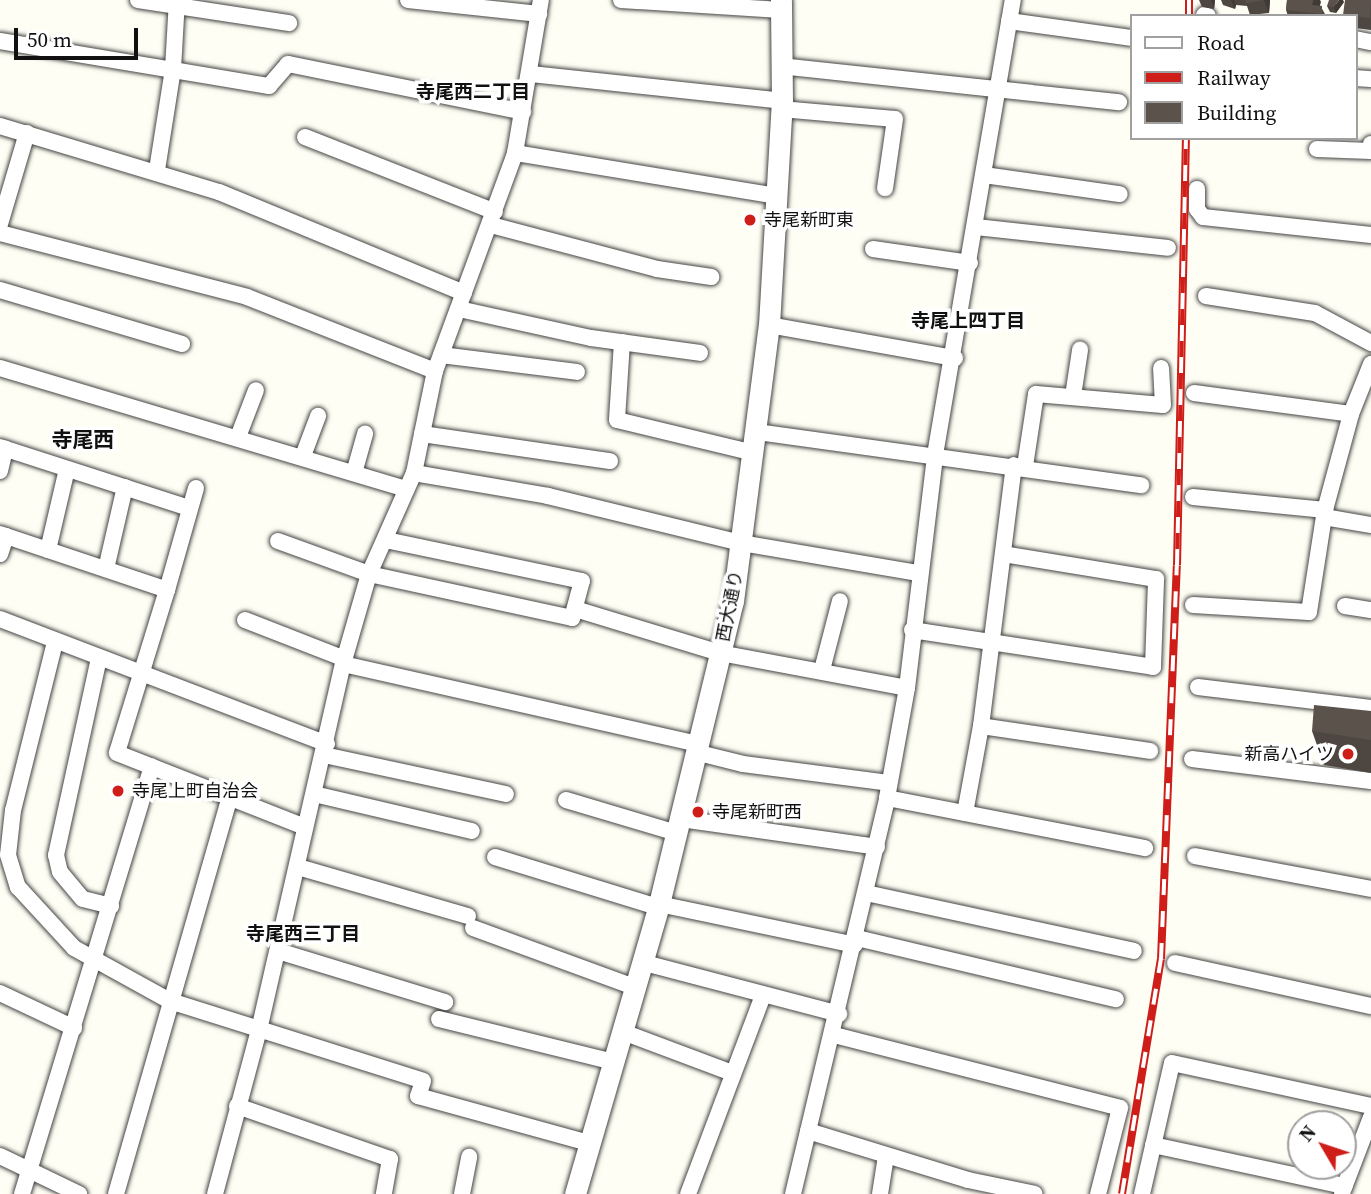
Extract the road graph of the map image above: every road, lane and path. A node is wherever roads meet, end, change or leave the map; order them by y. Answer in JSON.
{"nodes":[{"id":1,"x":138,"y":0,"type":"edge"},
{"id":2,"x":408,"y":0,"type":"edge"},
{"id":3,"x":621,"y":0,"type":"edge"},
{"id":4,"x":1013,"y":0,"type":"edge"},
{"id":5,"x":177,"y":3,"type":"edge"},
{"id":6,"x":781,"y":5,"type":"edge"},
{"id":7,"x":540,"y":7,"type":"edge"},
{"id":8,"x":1009,"y":22,"type":"junction"},
{"id":9,"x":289,"y":23,"type":"dead end"},
{"id":10,"x":1130,"y":38,"type":"edge"},
{"id":11,"x":0,"y":41,"type":"edge"},
{"id":12,"x":780,"y":66,"type":"junction"},
{"id":13,"x":173,"y":69,"type":"junction"},
{"id":14,"x":531,"y":74,"type":"junction"},
{"id":15,"x":998,"y":86,"type":"junction"},
{"id":16,"x":1119,"y":102,"type":"dead end"},
{"id":17,"x":782,"y":105,"type":"junction"},
{"id":18,"x":523,"y":112,"type":"junction"},
{"id":19,"x":0,"y":126,"type":"edge"},
{"id":20,"x":27,"y":133,"type":"junction"},
{"id":21,"x":305,"y":137,"type":"dead end"},
{"id":22,"x":1371,"y":144,"type":"edge"},
{"id":23,"x":1317,"y":149,"type":"dead end"},
{"id":24,"x":515,"y":153,"type":"junction"},
{"id":25,"x":157,"y":170,"type":"junction"},
{"id":26,"x":984,"y":175,"type":"junction"},
{"id":27,"x":885,"y":188,"type":"dead end"},
{"id":28,"x":1197,"y":189,"type":"dead end"},
{"id":29,"x":1120,"y":194,"type":"dead end"},
{"id":30,"x":777,"y":197,"type":"junction"},
{"id":31,"x":493,"y":218,"type":"junction"},
{"id":32,"x":0,"y":224,"type":"edge"},
{"id":33,"x":976,"y":227,"type":"junction"},
{"id":34,"x":0,"y":233,"type":"edge"},
{"id":35,"x":1371,"y":235,"type":"edge"},
{"id":36,"x":1168,"y":248,"type":"dead end"},
{"id":37,"x":873,"y":249,"type":"dead end"},
{"id":38,"x":970,"y":263,"type":"junction"},
{"id":39,"x":711,"y":277,"type":"dead end"},
{"id":40,"x":0,"y":290,"type":"edge"},
{"id":41,"x":1206,"y":296,"type":"dead end"},
{"id":42,"x":461,"y":301,"type":"junction"},
{"id":43,"x":769,"y":325,"type":"junction"},
{"id":44,"x":622,"y":342,"type":"junction"},
{"id":45,"x":1371,"y":343,"type":"edge"},
{"id":46,"x":182,"y":344,"type":"dead end"},
{"id":47,"x":1080,"y":350,"type":"dead end"},
{"id":48,"x":700,"y":353,"type":"dead end"},
{"id":49,"x":441,"y":355,"type":"junction"},
{"id":50,"x":955,"y":358,"type":"junction"},
{"id":51,"x":1371,"y":364,"type":"edge"},
{"id":52,"x":0,"y":368,"type":"edge"},
{"id":53,"x":1161,"y":368,"type":"dead end"},
{"id":54,"x":435,"y":370,"type":"junction"},
{"id":55,"x":577,"y":372,"type":"dead end"},
{"id":56,"x":256,"y":390,"type":"dead end"},
{"id":57,"x":1194,"y":393,"type":"dead end"},
{"id":58,"x":1073,"y":397,"type":"junction"},
{"id":59,"x":1359,"y":408,"type":"edge"},
{"id":60,"x":318,"y":416,"type":"dead end"},
{"id":61,"x":365,"y":434,"type":"dead end"},
{"id":62,"x":422,"y":434,"type":"junction"},
{"id":63,"x":238,"y":437,"type":"junction"},
{"id":64,"x":756,"y":443,"type":"junction"},
{"id":65,"x":2,"y":448,"type":"edge"},
{"id":66,"x":935,"y":455,"type":"junction"},
{"id":67,"x":303,"y":456,"type":"junction"},
{"id":68,"x":610,"y":461,"type":"dead end"},
{"id":69,"x":1020,"y":465,"type":"junction"},
{"id":70,"x":67,"y":469,"type":"junction"},
{"id":71,"x":0,"y":471,"type":"edge"},
{"id":72,"x":354,"y":473,"type":"junction"},
{"id":73,"x":414,"y":473,"type":"junction"},
{"id":74,"x":1141,"y":485,"type":"dead end"},
{"id":75,"x":125,"y":488,"type":"junction"},
{"id":76,"x":196,"y":488,"type":"dead end"},
{"id":77,"x":407,"y":489,"type":"junction"},
{"id":78,"x":1193,"y":497,"type":"dead end"},
{"id":79,"x":189,"y":508,"type":"junction"},
{"id":80,"x":1325,"y":514,"type":"junction"},
{"id":81,"x":1371,"y":525,"type":"edge"},
{"id":82,"x":3,"y":535,"type":"edge"},
{"id":83,"x":385,"y":540,"type":"junction"},
{"id":84,"x":278,"y":541,"type":"dead end"},
{"id":85,"x":741,"y":543,"type":"junction"},
{"id":86,"x":48,"y":550,"type":"junction"},
{"id":87,"x":0,"y":554,"type":"edge"},
{"id":88,"x":1004,"y":554,"type":"junction"},
{"id":89,"x":106,"y":569,"type":"junction"},
{"id":90,"x":919,"y":573,"type":"junction"},
{"id":91,"x":369,"y":574,"type":"junction"},
{"id":92,"x":167,"y":590,"type":"junction"},
{"id":93,"x":839,"y":601,"type":"dead end"},
{"id":94,"x":1193,"y":605,"type":"dead end"},
{"id":95,"x":1345,"y":606,"type":"dead end"},
{"id":96,"x":575,"y":609,"type":"junction"},
{"id":97,"x":1371,"y":610,"type":"edge"},
{"id":98,"x":0,"y":619,"type":"edge"},
{"id":99,"x":244,"y":620,"type":"dead end"},
{"id":100,"x":912,"y":630,"type":"junction"},
{"id":101,"x":55,"y":642,"type":"junction"},
{"id":102,"x":989,"y":643,"type":"junction"},
{"id":103,"x":720,"y":653,"type":"junction"},
{"id":104,"x":99,"y":658,"type":"junction"},
{"id":105,"x":344,"y":662,"type":"junction"},
{"id":106,"x":822,"y":670,"type":"junction"},
{"id":107,"x":141,"y":673,"type":"junction"},
{"id":108,"x":1198,"y":687,"type":"dead end"},
{"id":109,"x":907,"y":688,"type":"junction"},
{"id":110,"x":1371,"y":708,"type":"edge"},
{"id":111,"x":981,"y":726,"type":"junction"},
{"id":112,"x":699,"y":748,"type":"junction"},
{"id":113,"x":326,"y":750,"type":"junction"},
{"id":114,"x":1150,"y":751,"type":"dead end"},
{"id":115,"x":1192,"y":759,"type":"dead end"},
{"id":116,"x":152,"y":766,"type":"junction"},
{"id":117,"x":1371,"y":781,"type":"edge"},
{"id":118,"x":888,"y":790,"type":"junction"},
{"id":119,"x":314,"y":794,"type":"junction"},
{"id":120,"x":506,"y":794,"type":"dead end"},
{"id":121,"x":230,"y":797,"type":"junction"},
{"id":122,"x":566,"y":800,"type":"dead end"},
{"id":123,"x":6,"y":806,"type":"edge"},
{"id":124,"x":965,"y":813,"type":"junction"},
{"id":125,"x":679,"y":826,"type":"junction"},
{"id":126,"x":305,"y":827,"type":"junction"},
{"id":127,"x":472,"y":831,"type":"dead end"},
{"id":128,"x":877,"y":846,"type":"junction"},
{"id":129,"x":1145,"y":848,"type":"dead end"},
{"id":130,"x":1195,"y":856,"type":"dead end"},
{"id":131,"x":495,"y":857,"type":"dead end"},
{"id":132,"x":298,"y":867,"type":"junction"},
{"id":133,"x":1371,"y":888,"type":"edge"},
{"id":134,"x":866,"y":893,"type":"junction"},
{"id":135,"x":658,"y":905,"type":"junction"},
{"id":136,"x":111,"y":906,"type":"junction"},
{"id":137,"x":856,"y":942,"type":"junction"},
{"id":138,"x":278,"y":951,"type":"junction"},
{"id":139,"x":1134,"y":951,"type":"dead end"},
{"id":140,"x":95,"y":960,"type":"junction"},
{"id":141,"x":641,"y":962,"type":"junction"},
{"id":142,"x":1175,"y":963,"type":"dead end"},
{"id":143,"x":634,"y":987,"type":"junction"},
{"id":144,"x":0,"y":993,"type":"edge"},
{"id":145,"x":763,"y":996,"type":"junction"},
{"id":146,"x":1116,"y":999,"type":"dead end"},
{"id":147,"x":170,"y":1001,"type":"junction"},
{"id":148,"x":445,"y":1002,"type":"dead end"},
{"id":149,"x":1371,"y":1006,"type":"edge"},
{"id":150,"x":839,"y":1014,"type":"junction"},
{"id":151,"x":439,"y":1019,"type":"dead end"},
{"id":152,"x":74,"y":1028,"type":"junction"},
{"id":153,"x":259,"y":1030,"type":"junction"},
{"id":154,"x":623,"y":1032,"type":"junction"},
{"id":155,"x":834,"y":1035,"type":"junction"},
{"id":156,"x":614,"y":1062,"type":"junction"},
{"id":157,"x":732,"y":1073,"type":"junction"},
{"id":158,"x":237,"y":1106,"type":"junction"},
{"id":159,"x":1371,"y":1106,"type":"edge"},
{"id":160,"x":1371,"y":1117,"type":"edge"},
{"id":161,"x":808,"y":1131,"type":"junction"},
{"id":162,"x":589,"y":1143,"type":"junction"},
{"id":163,"x":1153,"y":1145,"type":"junction"},
{"id":164,"x":1357,"y":1152,"type":"edge"},
{"id":165,"x":0,"y":1156,"type":"edge"},
{"id":166,"x":469,"y":1157,"type":"dead end"},
{"id":167,"x":886,"y":1157,"type":"junction"},
{"id":168,"x":32,"y":1171,"type":"junction"},
{"id":169,"x":967,"y":1187,"type":"edge"},
{"id":170,"x":1343,"y":1190,"type":"edge"},
{"id":171,"x":23,"y":1194,"type":"edge"},
{"id":172,"x":79,"y":1194,"type":"edge"},
{"id":173,"x":117,"y":1194,"type":"edge"},
{"id":174,"x":215,"y":1194,"type":"edge"},
{"id":175,"x":384,"y":1194,"type":"edge"},
{"id":176,"x":462,"y":1194,"type":"edge"},
{"id":177,"x":575,"y":1194,"type":"edge"},
{"id":178,"x":688,"y":1194,"type":"edge"},
{"id":179,"x":793,"y":1194,"type":"edge"},
{"id":180,"x":880,"y":1194,"type":"edge"},
{"id":181,"x":1035,"y":1194,"type":"edge"},
{"id":182,"x":1098,"y":1194,"type":"edge"},
{"id":183,"x":1142,"y":1194,"type":"edge"}],
"edges":[{"from":1,"to":5,"type":"street"},
{"from":2,"to":7,"type":"street"},
{"from":3,"to":6,"type":"street"},
{"from":4,"to":8,"type":"street"},
{"from":5,"to":9,"type":"street"},
{"from":5,"to":13,"type":"street"},
{"from":6,"to":12,"type":"street","name":"西大通り"},
{"from":7,"to":14,"type":"street"},
{"from":8,"to":10,"type":"street"},
{"from":8,"to":15,"type":"street"},
{"from":11,"to":13,"type":"street"},
{"from":12,"to":15,"type":"street"},
{"from":12,"to":17,"type":"street","name":"西大通り"},
{"from":13,"to":18,"type":"street"},
{"from":13,"to":25,"type":"street"},
{"from":14,"to":17,"type":"street"},
{"from":14,"to":18,"type":"street"},
{"from":15,"to":16,"type":"street"},
{"from":15,"to":26,"type":"street"},
{"from":17,"to":27,"type":"street"},
{"from":17,"to":30,"type":"street","name":"西大通り"},
{"from":18,"to":24,"type":"street"},
{"from":19,"to":20,"type":"street"},
{"from":20,"to":25,"type":"street"},
{"from":20,"to":32,"type":"street"},
{"from":21,"to":31,"type":"street"},
{"from":22,"to":23,"type":"street"},
{"from":24,"to":30,"type":"street"},
{"from":24,"to":31,"type":"street"},
{"from":25,"to":42,"type":"street"},
{"from":26,"to":29,"type":"street"},
{"from":26,"to":33,"type":"street"},
{"from":28,"to":35,"type":"street"},
{"from":30,"to":43,"type":"street","name":"西大通り"},
{"from":31,"to":39,"type":"street"},
{"from":31,"to":42,"type":"street"},
{"from":33,"to":36,"type":"street"},
{"from":33,"to":38,"type":"street"},
{"from":34,"to":54,"type":"street"},
{"from":37,"to":38,"type":"street"},
{"from":38,"to":50,"type":"street"},
{"from":40,"to":46,"type":"street"},
{"from":41,"to":45,"type":"street"},
{"from":42,"to":44,"type":"street"},
{"from":42,"to":49,"type":"street"},
{"from":43,"to":50,"type":"street"},
{"from":43,"to":64,"type":"street","name":"西大通り"},
{"from":44,"to":48,"type":"street"},
{"from":44,"to":64,"type":"street"},
{"from":47,"to":58,"type":"street"},
{"from":49,"to":54,"type":"street"},
{"from":49,"to":55,"type":"street"},
{"from":50,"to":66,"type":"street"},
{"from":51,"to":59,"type":"street"},
{"from":52,"to":63,"type":"street"},
{"from":53,"to":58,"type":"street"},
{"from":54,"to":62,"type":"street"},
{"from":56,"to":63,"type":"street"},
{"from":57,"to":59,"type":"street"},
{"from":58,"to":69,"type":"street"},
{"from":59,"to":80,"type":"street"},
{"from":60,"to":67,"type":"street"},
{"from":61,"to":72,"type":"street"},
{"from":62,"to":68,"type":"street"},
{"from":62,"to":73,"type":"street"},
{"from":63,"to":67,"type":"street"},
{"from":64,"to":66,"type":"street"},
{"from":64,"to":85,"type":"street","name":"西大通り"},
{"from":65,"to":70,"type":"street"},
{"from":65,"to":71,"type":"street"},
{"from":66,"to":69,"type":"street"},
{"from":66,"to":90,"type":"street"},
{"from":67,"to":72,"type":"street"},
{"from":69,"to":74,"type":"street"},
{"from":69,"to":88,"type":"street"},
{"from":70,"to":75,"type":"street"},
{"from":70,"to":86,"type":"street"},
{"from":72,"to":77,"type":"street"},
{"from":73,"to":77,"type":"street"},
{"from":73,"to":85,"type":"street"},
{"from":75,"to":79,"type":"street"},
{"from":75,"to":89,"type":"street"},
{"from":76,"to":79,"type":"street"},
{"from":77,"to":83,"type":"street"},
{"from":78,"to":80,"type":"street"},
{"from":79,"to":92,"type":"street"},
{"from":80,"to":81,"type":"street"},
{"from":80,"to":94,"type":"street"},
{"from":82,"to":86,"type":"street"},
{"from":82,"to":87,"type":"street"},
{"from":83,"to":91,"type":"street"},
{"from":83,"to":96,"type":"street"},
{"from":84,"to":91,"type":"street"},
{"from":85,"to":90,"type":"street"},
{"from":85,"to":103,"type":"street","name":"西大通り"},
{"from":86,"to":89,"type":"street"},
{"from":88,"to":102,"type":"street"},
{"from":88,"to":102,"type":"street"},
{"from":89,"to":92,"type":"street"},
{"from":90,"to":100,"type":"street"},
{"from":91,"to":96,"type":"street"},
{"from":91,"to":105,"type":"street"},
{"from":92,"to":107,"type":"street"},
{"from":93,"to":106,"type":"street"},
{"from":95,"to":97,"type":"street"},
{"from":96,"to":103,"type":"street"},
{"from":98,"to":101,"type":"street"},
{"from":99,"to":105,"type":"street"},
{"from":100,"to":102,"type":"street"},
{"from":100,"to":109,"type":"street"},
{"from":101,"to":104,"type":"street"},
{"from":101,"to":123,"type":"street"},
{"from":102,"to":111,"type":"street"},
{"from":103,"to":106,"type":"street"},
{"from":103,"to":112,"type":"street","name":"西大通り"},
{"from":104,"to":107,"type":"street"},
{"from":104,"to":136,"type":"street"},
{"from":105,"to":112,"type":"street"},
{"from":105,"to":113,"type":"street"},
{"from":106,"to":109,"type":"street"},
{"from":107,"to":113,"type":"street"},
{"from":107,"to":116,"type":"street"},
{"from":108,"to":110,"type":"street"},
{"from":109,"to":118,"type":"street"},
{"from":111,"to":114,"type":"street"},
{"from":111,"to":124,"type":"street"},
{"from":112,"to":118,"type":"street"},
{"from":112,"to":125,"type":"street","name":"西大通り"},
{"from":113,"to":119,"type":"street"},
{"from":113,"to":120,"type":"street"},
{"from":115,"to":117,"type":"street"},
{"from":116,"to":121,"type":"street"},
{"from":116,"to":136,"type":"street"},
{"from":118,"to":124,"type":"street"},
{"from":118,"to":128,"type":"street"},
{"from":119,"to":126,"type":"street"},
{"from":119,"to":127,"type":"street"},
{"from":121,"to":126,"type":"street"},
{"from":121,"to":147,"type":"street"},
{"from":122,"to":125,"type":"street"},
{"from":123,"to":140,"type":"street"},
{"from":124,"to":129,"type":"street"},
{"from":125,"to":128,"type":"street"},
{"from":125,"to":135,"type":"street","name":"西大通り"},
{"from":126,"to":132,"type":"street"},
{"from":128,"to":134,"type":"street"},
{"from":130,"to":133,"type":"street"},
{"from":131,"to":135,"type":"street"},
{"from":132,"to":138,"type":"street"},
{"from":132,"to":143,"type":"street"},
{"from":134,"to":137,"type":"street"},
{"from":134,"to":139,"type":"street"},
{"from":135,"to":137,"type":"street"},
{"from":135,"to":141,"type":"street","name":"西大通り"},
{"from":136,"to":140,"type":"street"},
{"from":137,"to":146,"type":"street"},
{"from":137,"to":150,"type":"street"},
{"from":138,"to":148,"type":"street"},
{"from":138,"to":153,"type":"street"},
{"from":140,"to":147,"type":"street"},
{"from":140,"to":152,"type":"street"},
{"from":141,"to":143,"type":"street","name":"西大通り"},
{"from":141,"to":145,"type":"street"},
{"from":142,"to":149,"type":"street"},
{"from":143,"to":154,"type":"street","name":"西大通り"},
{"from":144,"to":152,"type":"street"},
{"from":145,"to":150,"type":"street"},
{"from":145,"to":157,"type":"street"},
{"from":147,"to":153,"type":"street"},
{"from":147,"to":173,"type":"street"},
{"from":150,"to":155,"type":"street"},
{"from":151,"to":156,"type":"street"},
{"from":152,"to":168,"type":"street"},
{"from":153,"to":158,"type":"street"},
{"from":153,"to":162,"type":"street"},
{"from":154,"to":156,"type":"street","name":"西大通り"},
{"from":154,"to":157,"type":"street"},
{"from":155,"to":161,"type":"street"},
{"from":155,"to":182,"type":"street"},
{"from":156,"to":162,"type":"street","name":"西大通り"},
{"from":157,"to":178,"type":"street"},
{"from":158,"to":174,"type":"street"},
{"from":158,"to":175,"type":"street"},
{"from":159,"to":163,"type":"street"},
{"from":160,"to":164,"type":"street"},
{"from":161,"to":167,"type":"street"},
{"from":161,"to":179,"type":"street"},
{"from":162,"to":177,"type":"street","name":"西大通り"},
{"from":163,"to":170,"type":"street"},
{"from":163,"to":183,"type":"street"},
{"from":165,"to":168,"type":"street"},
{"from":166,"to":176,"type":"street"},
{"from":167,"to":169,"type":"street"},
{"from":167,"to":180,"type":"street"},
{"from":168,"to":171,"type":"street"},
{"from":168,"to":172,"type":"street"},
{"from":169,"to":181,"type":"street"}]}
